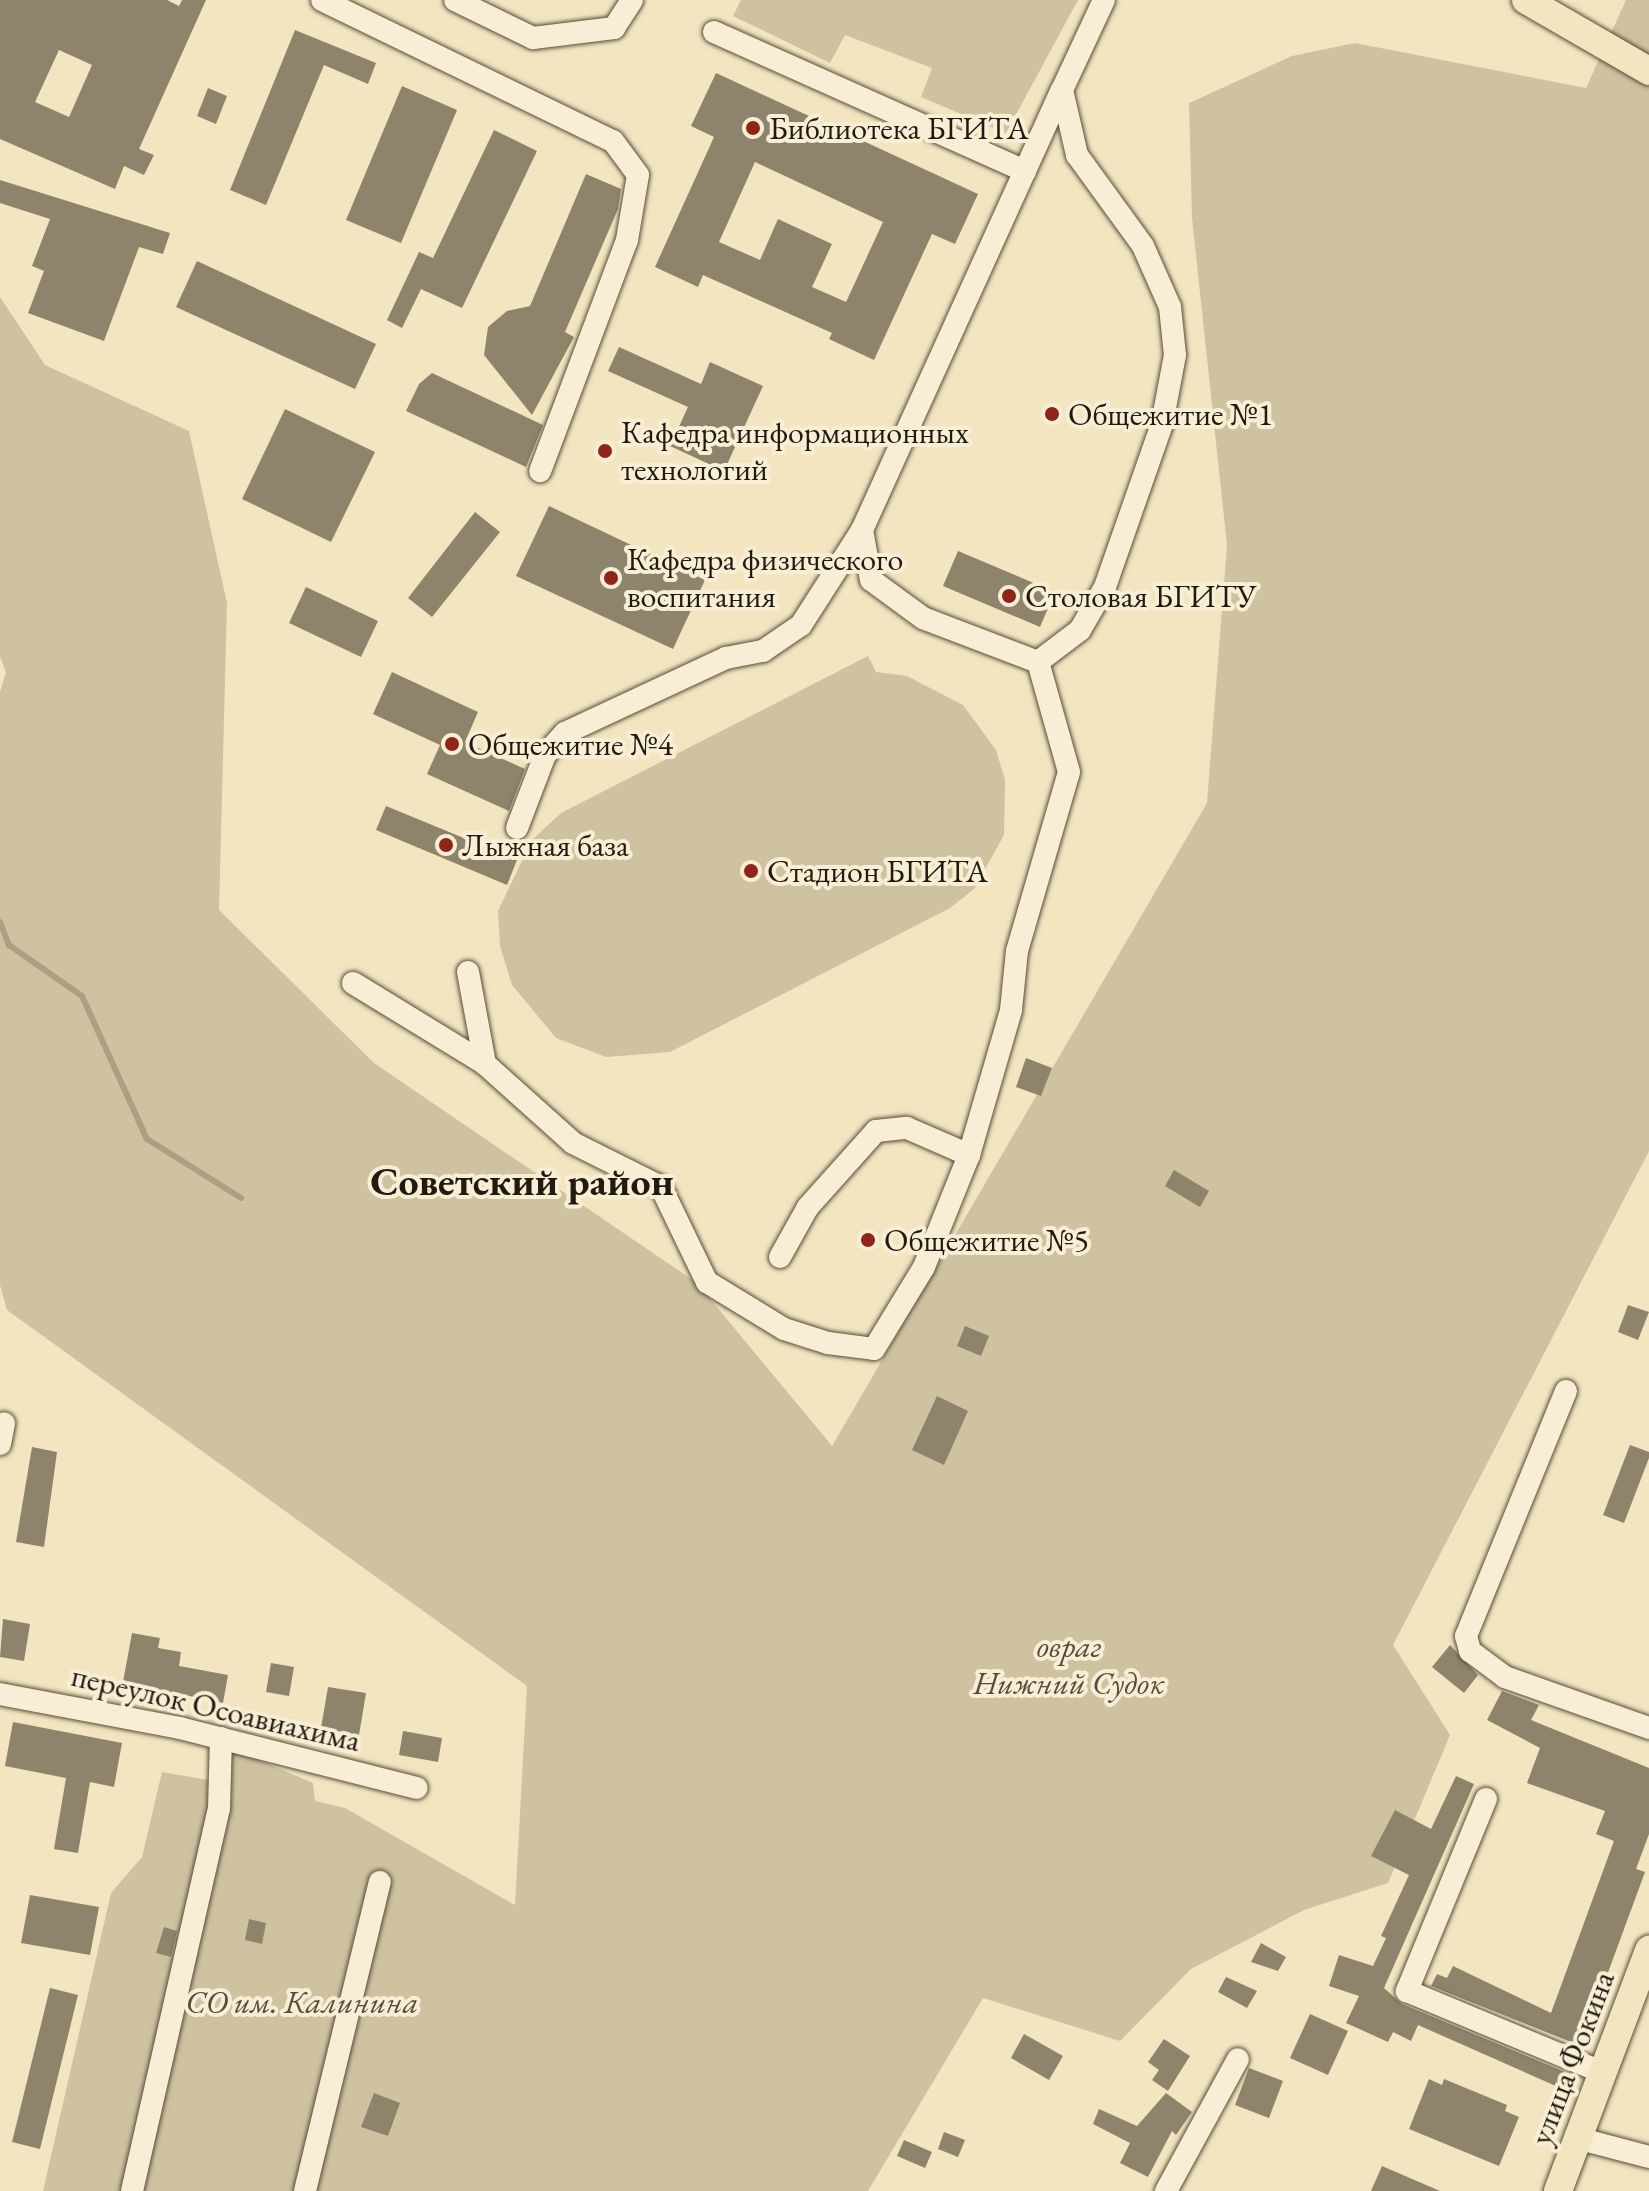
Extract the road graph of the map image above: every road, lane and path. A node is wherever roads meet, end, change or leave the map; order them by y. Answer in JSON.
{"nodes":[{"id":1,"x":322,"y":0,"type":"edge"},
{"id":2,"x":455,"y":0,"type":"edge"},
{"id":3,"x":632,"y":0,"type":"edge"},
{"id":4,"x":1104,"y":0,"type":"edge"},
{"id":5,"x":1526,"y":0,"type":"edge"},
{"id":6,"x":714,"y":32,"type":"dead end"},
{"id":7,"x":1649,"y":71,"type":"edge"},
{"id":8,"x":1062,"y":90,"type":"junction"},
{"id":9,"x":1025,"y":171,"type":"junction"},
{"id":10,"x":540,"y":471,"type":"dead end"},
{"id":11,"x":862,"y":530,"type":"junction"},
{"id":12,"x":1038,"y":662,"type":"junction"},
{"id":13,"x":517,"y":828,"type":"dead end"},
{"id":14,"x":468,"y":972,"type":"dead end"},
{"id":15,"x":353,"y":983,"type":"dead end"},
{"id":16,"x":485,"y":1064,"type":"junction"},
{"id":17,"x":969,"y":1155,"type":"junction"},
{"id":18,"x":780,"y":1257,"type":"dead end"},
{"id":19,"x":1566,"y":1391,"type":"dead end"},
{"id":20,"x":0,"y":1694,"type":"edge"},
{"id":21,"x":1649,"y":1728,"type":"edge"},
{"id":22,"x":221,"y":1738,"type":"junction"},
{"id":23,"x":417,"y":1788,"type":"dead end"},
{"id":24,"x":1486,"y":1799,"type":"dead end"},
{"id":25,"x":380,"y":1882,"type":"dead end"},
{"id":26,"x":1649,"y":1950,"type":"edge"},
{"id":27,"x":1238,"y":2059,"type":"dead end"},
{"id":28,"x":1602,"y":2072,"type":"junction"},
{"id":29,"x":1577,"y":2138,"type":"junction"},
{"id":30,"x":1649,"y":2157,"type":"edge"},
{"id":31,"x":132,"y":2191,"type":"edge"},
{"id":32,"x":305,"y":2191,"type":"edge"},
{"id":33,"x":1166,"y":2191,"type":"edge"},
{"id":34,"x":1558,"y":2191,"type":"edge"}],
"edges":[{"from":1,"to":10,"type":"street"},
{"from":2,"to":3,"type":"street"},
{"from":4,"to":8,"type":"street"},
{"from":5,"to":7,"type":"main road"},
{"from":6,"to":9,"type":"street"},
{"from":8,"to":9,"type":"street"},
{"from":8,"to":12,"type":"street"},
{"from":9,"to":11,"type":"street"},
{"from":11,"to":12,"type":"street"},
{"from":11,"to":13,"type":"street"},
{"from":12,"to":17,"type":"street"},
{"from":14,"to":16,"type":"street"},
{"from":15,"to":16,"type":"street"},
{"from":16,"to":17,"type":"street"},
{"from":17,"to":18,"type":"street"},
{"from":19,"to":21,"type":"street"},
{"from":20,"to":22,"type":"street","name":"переулок Осоавиахима"},
{"from":22,"to":23,"type":"street","name":"переулок Осоавиахима"},
{"from":22,"to":31,"type":"street"},
{"from":24,"to":28,"type":"street"},
{"from":25,"to":32,"type":"street"},
{"from":26,"to":28,"type":"main road","name":"улица Фокина"},
{"from":27,"to":33,"type":"street"},
{"from":28,"to":29,"type":"main road","name":"улица Фокина"},
{"from":29,"to":30,"type":"street"},
{"from":29,"to":34,"type":"main road","name":"улица Фокина"}]}
